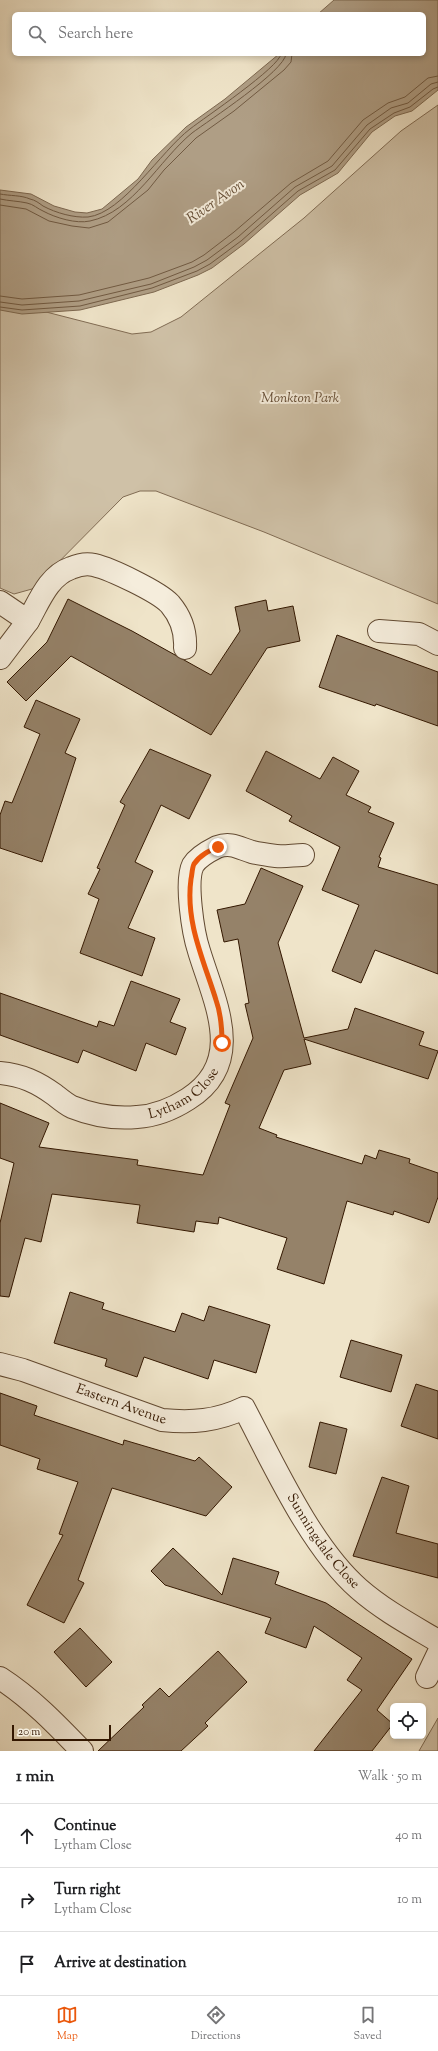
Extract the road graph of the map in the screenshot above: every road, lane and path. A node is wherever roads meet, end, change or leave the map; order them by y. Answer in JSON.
{"nodes":[{"id":1,"x":0,"y":602,"type":"edge"},
{"id":2,"x":28,"y":621,"type":"junction"},
{"id":3,"x":379,"y":631,"type":"dead end"},
{"id":4,"x":438,"y":644,"type":"edge"},
{"id":5,"x":185,"y":648,"type":"dead end"},
{"id":6,"x":0,"y":658,"type":"edge"},
{"id":7,"x":303,"y":855,"type":"dead end"},
{"id":8,"x":0,"y":1073,"type":"edge"},
{"id":9,"x":0,"y":1364,"type":"edge"},
{"id":10,"x":244,"y":1408,"type":"joint"},
{"id":11,"x":438,"y":1641,"type":"edge"},
{"id":12,"x":438,"y":1654,"type":"edge"},
{"id":13,"x":427,"y":1677,"type":"dead end"},
{"id":14,"x":0,"y":1678,"type":"edge"},
{"id":15,"x":82,"y":1751,"type":"edge"}],
"edges":[{"from":1,"to":2,"type":"street"},
{"from":2,"to":5,"type":"street"},
{"from":2,"to":6,"type":"street"},
{"from":3,"to":4,"type":"street"},
{"from":7,"to":8,"type":"street","name":"Lytham Close"},
{"from":9,"to":10,"type":"street","name":"Eastern Avenue"},
{"from":10,"to":11,"type":"street","name":"Sunningdale Close"},
{"from":12,"to":13,"type":"street"},
{"from":14,"to":15,"type":"street"}]}
